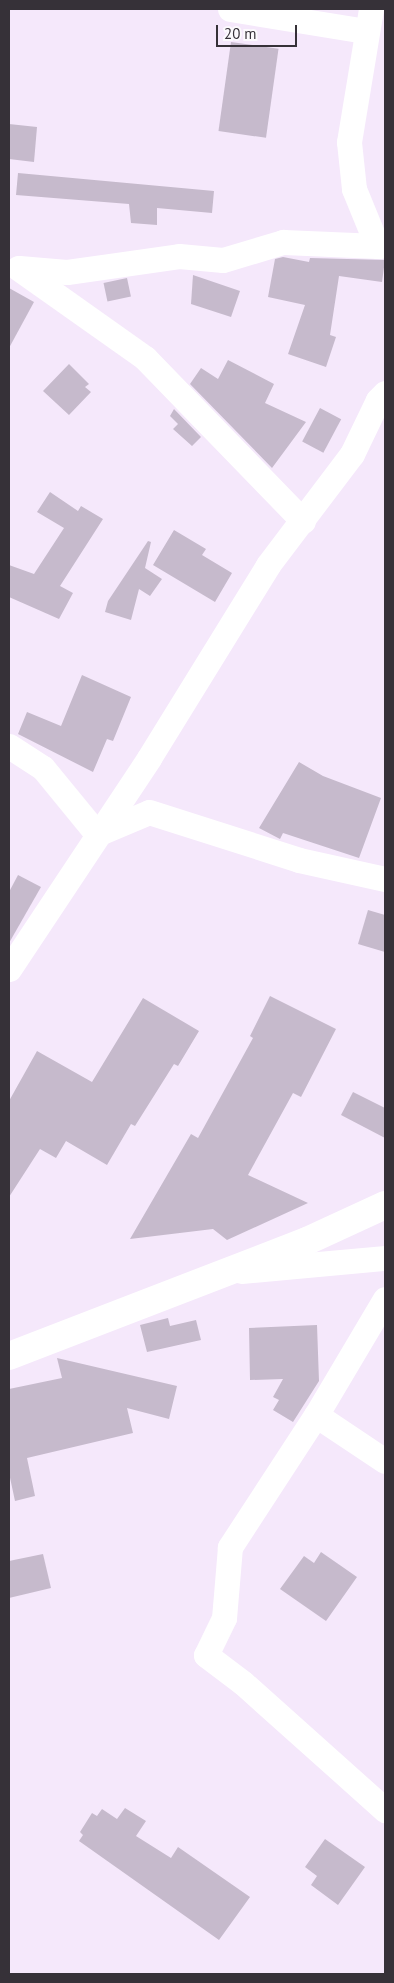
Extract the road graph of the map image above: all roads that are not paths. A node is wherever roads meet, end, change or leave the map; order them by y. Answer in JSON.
{"nodes":[{"id":1,"x":230,"y":9,"type":"edge"},
{"id":2,"x":369,"y":20,"type":"edge"},
{"id":3,"x":382,"y":245,"type":"edge"},
{"id":4,"x":13,"y":268,"type":"edge"},
{"id":5,"x":385,"y":393,"type":"edge"},
{"id":6,"x":303,"y":520,"type":"junction"},
{"id":7,"x":9,"y":746,"type":"edge"},
{"id":8,"x":97,"y":834,"type":"junction"},
{"id":9,"x":385,"y":879,"type":"edge"},
{"id":10,"x":9,"y":969,"type":"edge"},
{"id":11,"x":385,"y":1205,"type":"edge"},
{"id":12,"x":385,"y":1258,"type":"edge"},
{"id":13,"x":226,"y":1272,"type":"junction"},
{"id":14,"x":385,"y":1299,"type":"edge"},
{"id":15,"x":9,"y":1356,"type":"edge"},
{"id":16,"x":316,"y":1415,"type":"junction"},
{"id":17,"x":385,"y":1461,"type":"edge"},
{"id":18,"x":385,"y":1810,"type":"edge"}],
"edges":[{"from":1,"to":2,"type":"street"},
{"from":2,"to":3,"type":"street"},
{"from":3,"to":4,"type":"street"},
{"from":4,"to":6,"type":"street"},
{"from":5,"to":6,"type":"street"},
{"from":6,"to":8,"type":"street"},
{"from":7,"to":8,"type":"street"},
{"from":8,"to":9,"type":"street"},
{"from":8,"to":10,"type":"street"},
{"from":11,"to":13,"type":"street"},
{"from":12,"to":13,"type":"street"},
{"from":13,"to":15,"type":"street"},
{"from":14,"to":16,"type":"street"},
{"from":16,"to":17,"type":"street"},
{"from":16,"to":18,"type":"street"}]}
